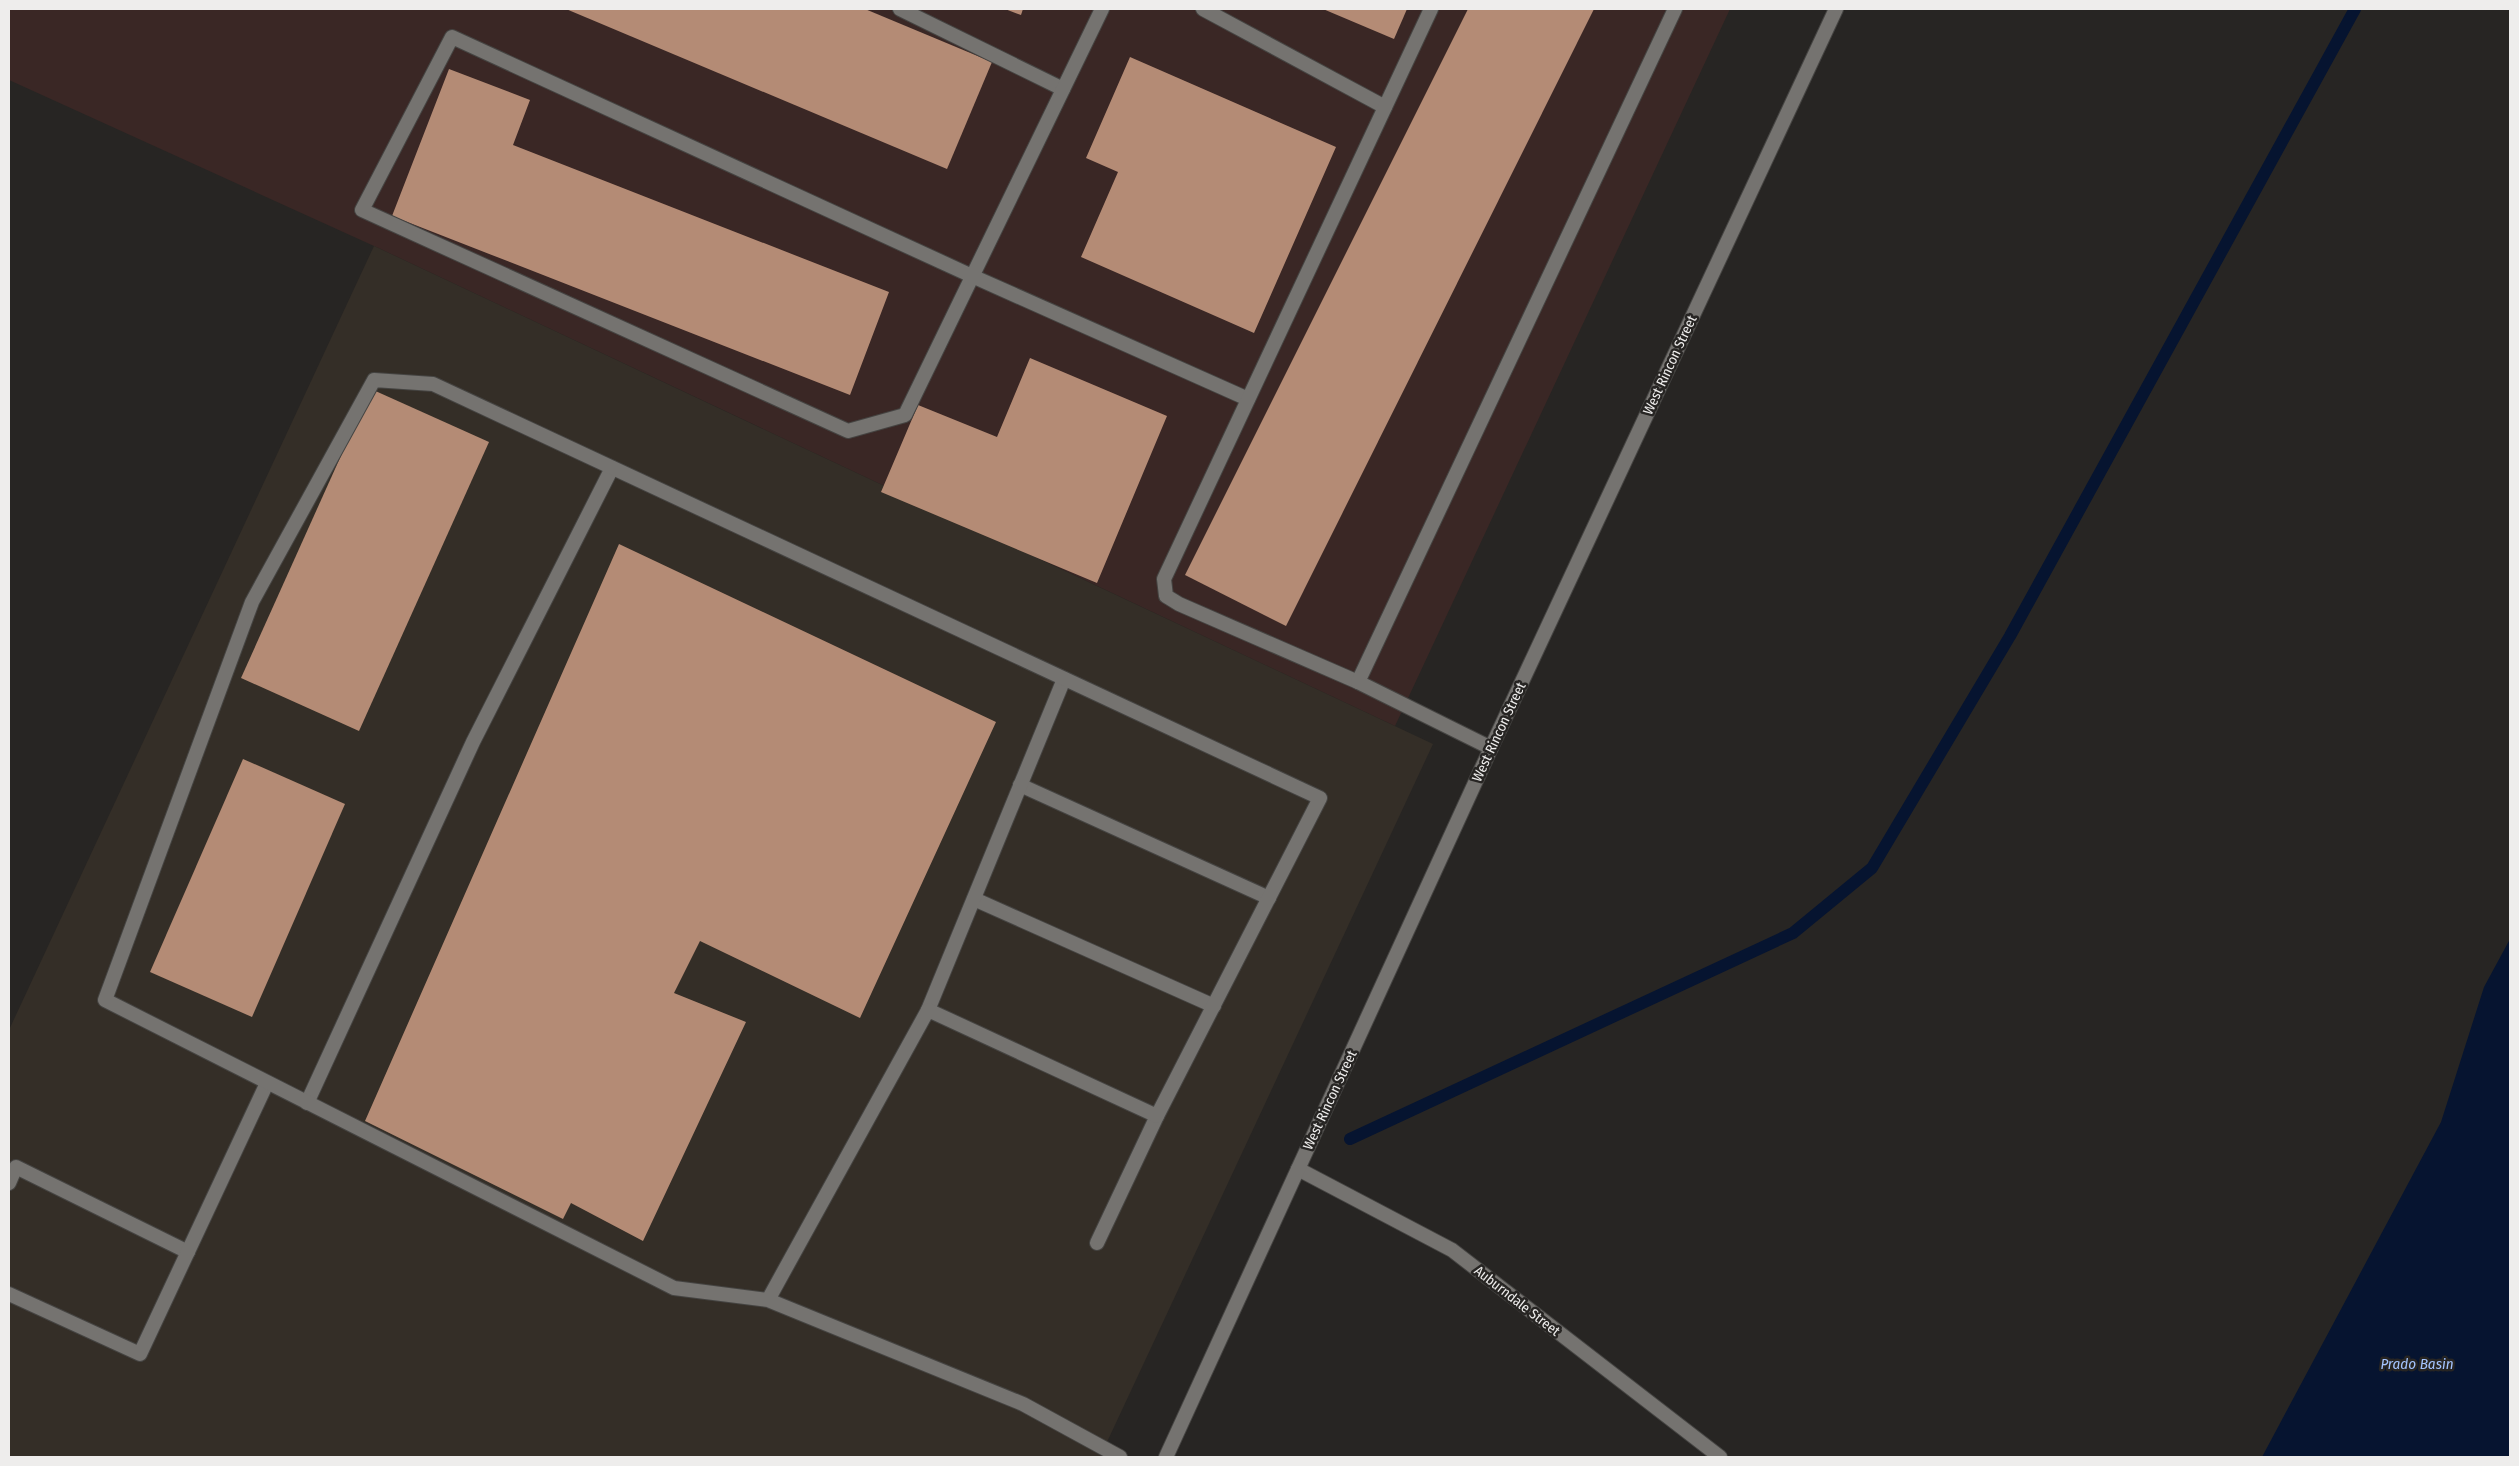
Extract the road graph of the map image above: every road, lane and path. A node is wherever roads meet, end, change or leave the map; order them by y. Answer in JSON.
{"nodes":[{"id":1,"x":900,"y":9,"type":"edge"},
{"id":2,"x":1102,"y":9,"type":"edge"},
{"id":3,"x":1203,"y":9,"type":"edge"},
{"id":4,"x":1431,"y":9,"type":"edge"},
{"id":5,"x":1675,"y":9,"type":"edge"},
{"id":6,"x":1836,"y":9,"type":"edge"},
{"id":7,"x":1063,"y":89,"type":"junction"},
{"id":8,"x":1385,"y":107,"type":"junction"},
{"id":9,"x":972,"y":276,"type":"junction"},
{"id":10,"x":1248,"y":399,"type":"junction"},
{"id":11,"x":612,"y":468,"type":"junction"},
{"id":12,"x":1064,"y":679,"type":"junction"},
{"id":13,"x":1358,"y":682,"type":"junction"},
{"id":14,"x":1491,"y":748,"type":"junction"},
{"id":15,"x":1020,"y":785,"type":"junction"},
{"id":16,"x":1269,"y":898,"type":"junction"},
{"id":17,"x":974,"y":899,"type":"junction"},
{"id":18,"x":1214,"y":1006,"type":"junction"},
{"id":19,"x":928,"y":1010,"type":"junction"},
{"id":20,"x":267,"y":1083,"type":"junction"},
{"id":21,"x":307,"y":1103,"type":"junction"},
{"id":22,"x":1157,"y":1116,"type":"junction"},
{"id":23,"x":1298,"y":1169,"type":"junction"},
{"id":24,"x":9,"y":1183,"type":"edge"},
{"id":25,"x":1097,"y":1243,"type":"dead end"},
{"id":26,"x":188,"y":1252,"type":"junction"},
{"id":27,"x":9,"y":1294,"type":"edge"},
{"id":28,"x":768,"y":1300,"type":"junction"},
{"id":29,"x":1120,"y":1457,"type":"edge"},
{"id":30,"x":1166,"y":1457,"type":"edge"},
{"id":31,"x":1720,"y":1457,"type":"edge"}],
"edges":[{"from":1,"to":7,"type":"main road"},
{"from":2,"to":7,"type":"main road"},
{"from":3,"to":8,"type":"main road"},
{"from":4,"to":8,"type":"main road"},
{"from":5,"to":13,"type":"main road"},
{"from":6,"to":14,"type":"main road","name":"West Rincon Street"},
{"from":7,"to":9,"type":"main road"},
{"from":8,"to":10,"type":"main road"},
{"from":9,"to":9,"type":"main road"},
{"from":9,"to":10,"type":"main road"},
{"from":10,"to":13,"type":"main road"},
{"from":11,"to":12,"type":"main road"},
{"from":11,"to":20,"type":"main road"},
{"from":11,"to":21,"type":"main road"},
{"from":12,"to":15,"type":"main road"},
{"from":12,"to":16,"type":"main road"},
{"from":13,"to":14,"type":"main road"},
{"from":14,"to":23,"type":"main road","name":"West Rincon Street"},
{"from":15,"to":16,"type":"main road"},
{"from":15,"to":17,"type":"main road"},
{"from":16,"to":18,"type":"main road"},
{"from":17,"to":18,"type":"main road"},
{"from":17,"to":19,"type":"main road"},
{"from":18,"to":22,"type":"main road"},
{"from":19,"to":22,"type":"main road"},
{"from":19,"to":28,"type":"main road"},
{"from":20,"to":21,"type":"main road"},
{"from":20,"to":26,"type":"main road"},
{"from":21,"to":28,"type":"main road"},
{"from":22,"to":25,"type":"main road"},
{"from":23,"to":30,"type":"main road","name":"West Rincon Street"},
{"from":23,"to":31,"type":"main road","name":"Auburndale Street"},
{"from":24,"to":26,"type":"main road"},
{"from":26,"to":27,"type":"main road"},
{"from":28,"to":29,"type":"main road"}]}
